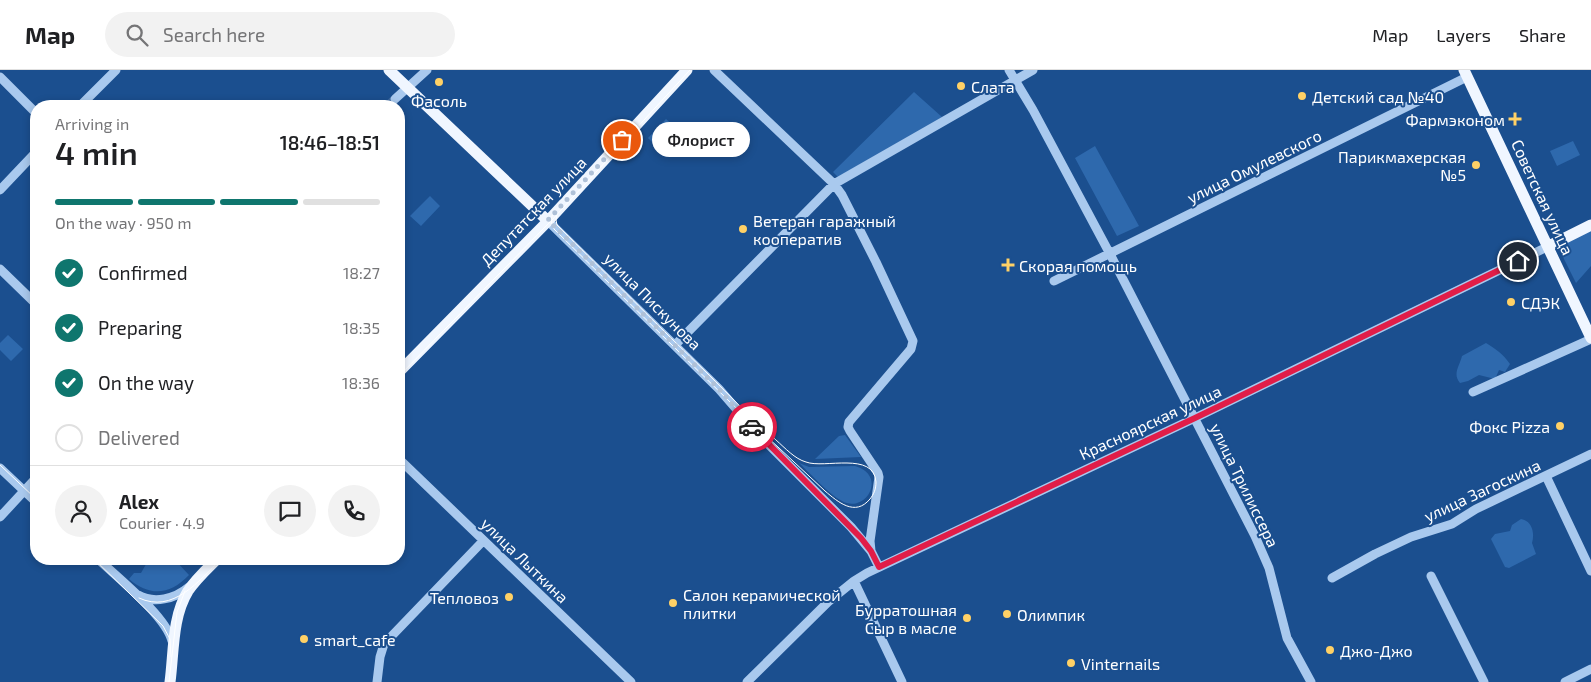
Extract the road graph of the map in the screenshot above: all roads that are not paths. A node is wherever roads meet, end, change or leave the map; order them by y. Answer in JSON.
{"nodes":[{"id":1,"x":116,"y":70,"type":"edge"},
{"id":2,"x":389,"y":70,"type":"edge"},
{"id":3,"x":427,"y":70,"type":"edge"},
{"id":4,"x":687,"y":70,"type":"edge"},
{"id":5,"x":714,"y":70,"type":"edge"},
{"id":6,"x":1009,"y":70,"type":"edge"},
{"id":7,"x":1033,"y":70,"type":"edge"},
{"id":8,"x":1466,"y":73,"type":"edge"},
{"id":9,"x":0,"y":76,"type":"edge"},
{"id":10,"x":1015,"y":80,"type":"junction"},
{"id":11,"x":408,"y":88,"type":"junction"},
{"id":12,"x":395,"y":99,"type":"tunnel mouth"},
{"id":13,"x":86,"y":100,"type":"edge"},
{"id":14,"x":30,"y":107,"type":"edge"},
{"id":15,"x":30,"y":158,"type":"edge"},
{"id":16,"x":834,"y":184,"type":"junction"},
{"id":17,"x":0,"y":190,"type":"edge"},
{"id":18,"x":548,"y":220,"type":"junction"},
{"id":19,"x":1591,"y":225,"type":"edge"},
{"id":20,"x":1549,"y":246,"type":"junction"},
{"id":21,"x":1110,"y":254,"type":"junction"},
{"id":22,"x":0,"y":269,"type":"edge"},
{"id":23,"x":1054,"y":281,"type":"dead end"},
{"id":24,"x":30,"y":298,"type":"edge"},
{"id":25,"x":1591,"y":338,"type":"edge"},
{"id":26,"x":675,"y":345,"type":"junction"},
{"id":27,"x":405,"y":366,"type":"edge"},
{"id":28,"x":1473,"y":392,"type":"dead end"},
{"id":29,"x":1195,"y":418,"type":"junction"},
{"id":30,"x":1591,"y":454,"type":"edge"},
{"id":31,"x":405,"y":465,"type":"edge"},
{"id":32,"x":0,"y":468,"type":"edge"},
{"id":33,"x":1546,"y":476,"type":"junction"},
{"id":34,"x":30,"y":485,"type":"edge"},
{"id":35,"x":25,"y":491,"type":"junction"},
{"id":36,"x":30,"y":496,"type":"edge"},
{"id":37,"x":0,"y":517,"type":"edge"},
{"id":38,"x":483,"y":541,"type":"junction"},
{"id":39,"x":871,"y":551,"type":"junction"},
{"id":40,"x":104,"y":565,"type":"edge"},
{"id":41,"x":211,"y":565,"type":"edge"},
{"id":42,"x":879,"y":567,"type":"junction"},
{"id":43,"x":1591,"y":571,"type":"edge"},
{"id":44,"x":1431,"y":576,"type":"dead end"},
{"id":45,"x":1332,"y":578,"type":"dead end"},
{"id":46,"x":854,"y":581,"type":"junction"},
{"id":47,"x":194,"y":583,"type":"junction"},
{"id":48,"x":130,"y":589,"type":"junction"},
{"id":49,"x":173,"y":657,"type":"junction"},
{"id":50,"x":1591,"y":669,"type":"edge"},
{"id":51,"x":170,"y":682,"type":"edge"},
{"id":52,"x":377,"y":682,"type":"edge"},
{"id":53,"x":631,"y":682,"type":"edge"},
{"id":54,"x":747,"y":682,"type":"edge"},
{"id":55,"x":902,"y":682,"type":"edge"},
{"id":56,"x":1311,"y":682,"type":"edge"},
{"id":57,"x":1484,"y":682,"type":"edge"},
{"id":58,"x":1565,"y":682,"type":"edge"}],
"edges":[{"from":1,"to":13,"type":"street"},
{"from":2,"to":11,"type":"main road","name":"улица Пискунова"},
{"from":3,"to":11,"type":"street"},
{"from":4,"to":18,"type":"main road","name":"Депутатская улица"},
{"from":5,"to":16,"type":"street"},
{"from":6,"to":10,"type":"street","name":"улица Трилиссера"},
{"from":7,"to":10,"type":"street"},
{"from":8,"to":20,"type":"main road","name":"Советская улица"},
{"from":8,"to":21,"type":"street","name":"улица Омулевского"},
{"from":9,"to":14,"type":"street"},
{"from":10,"to":16,"type":"street"},
{"from":10,"to":21,"type":"street","name":"улица Трилиссера"},
{"from":11,"to":12,"type":"street"},
{"from":11,"to":18,"type":"main road","name":"улица Пискунова"},
{"from":15,"to":17,"type":"street"},
{"from":16,"to":26,"type":"street"},
{"from":16,"to":39,"type":"street"},
{"from":18,"to":26,"type":"street","name":"улица Пискунова"},
{"from":18,"to":27,"type":"main road","name":"Депутатская улица"},
{"from":19,"to":20,"type":"main road","name":"Красноярская улица"},
{"from":20,"to":25,"type":"main road","name":"Советская улица"},
{"from":20,"to":29,"type":"street","name":"Красноярская улица"},
{"from":21,"to":23,"type":"street","name":"улица Омулевского"},
{"from":21,"to":29,"type":"street","name":"улица Трилиссера"},
{"from":22,"to":24,"type":"street"},
{"from":25,"to":28,"type":"street"},
{"from":26,"to":39,"type":"street","name":"улица Пискунова"},
{"from":29,"to":42,"type":"street","name":"Красноярская улица"},
{"from":29,"to":56,"type":"street","name":"улица Трилиссера"},
{"from":30,"to":33,"type":"street","name":"улица Загоскина"},
{"from":31,"to":38,"type":"street","name":"улица Лыткина"},
{"from":32,"to":35,"type":"street"},
{"from":33,"to":43,"type":"street"},
{"from":33,"to":45,"type":"street","name":"улица Загоскина"},
{"from":34,"to":35,"type":"street"},
{"from":35,"to":36,"type":"street"},
{"from":35,"to":37,"type":"street"},
{"from":38,"to":52,"type":"street"},
{"from":38,"to":53,"type":"street","name":"улица Лыткина"},
{"from":39,"to":42,"type":"street","name":"улица Пискунова"},
{"from":40,"to":48,"type":"street"},
{"from":41,"to":47,"type":"main road"},
{"from":42,"to":46,"type":"street","name":"Красноярская улица"},
{"from":44,"to":57,"type":"street"},
{"from":46,"to":54,"type":"street","name":"Красноярская улица"},
{"from":46,"to":55,"type":"street"},
{"from":47,"to":48,"type":"street"},
{"from":47,"to":49,"type":"main road"},
{"from":48,"to":49,"type":"street"},
{"from":49,"to":51,"type":"main road"},
{"from":50,"to":58,"type":"street"}]}
